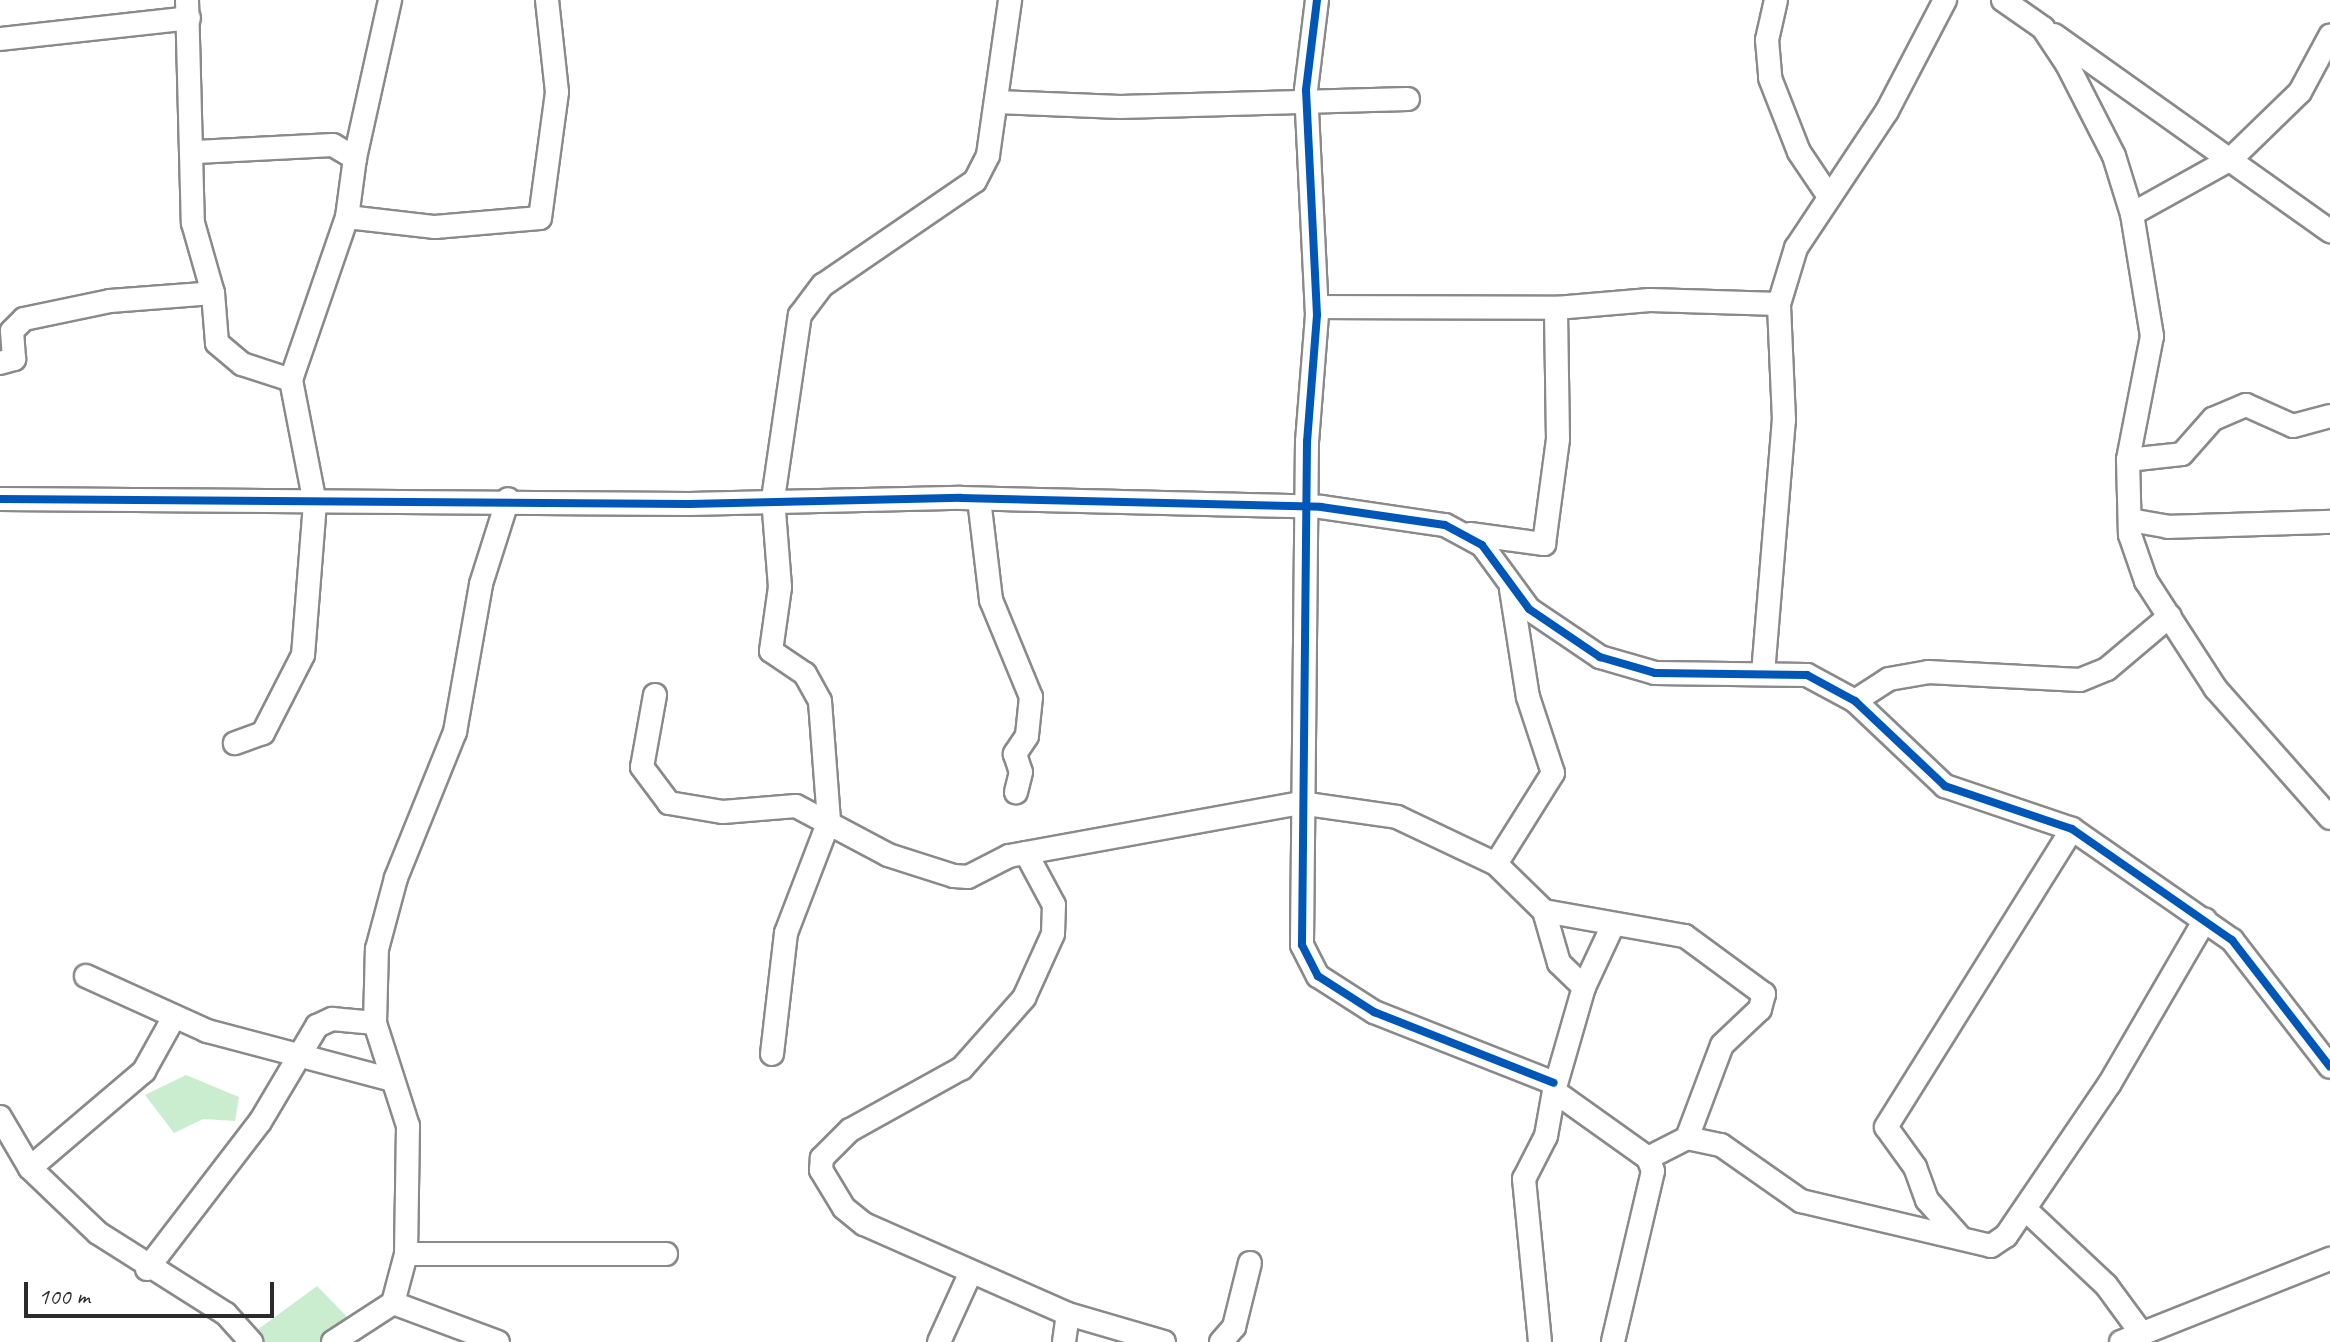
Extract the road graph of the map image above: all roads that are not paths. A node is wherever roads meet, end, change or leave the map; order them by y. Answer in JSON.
{"nodes":[{"id":1,"x":390,"y":0,"type":"edge"},
{"id":2,"x":547,"y":0,"type":"edge"},
{"id":3,"x":1010,"y":0,"type":"edge"},
{"id":4,"x":1317,"y":0,"type":"edge"},
{"id":5,"x":1776,"y":0,"type":"edge"},
{"id":6,"x":1945,"y":0,"type":"edge"},
{"id":7,"x":2003,"y":0,"type":"edge"},
{"id":8,"x":188,"y":9,"type":"edge"},
{"id":9,"x":2043,"y":28,"type":"junction"},
{"id":10,"x":2330,"y":36,"type":"edge"},
{"id":11,"x":0,"y":39,"type":"edge"},
{"id":12,"x":1408,"y":99,"type":"dead end"},
{"id":13,"x":997,"y":102,"type":"junction"},
{"id":14,"x":1306,"y":105,"type":"junction"},
{"id":15,"x":196,"y":152,"type":"junction"},
{"id":16,"x":355,"y":158,"type":"junction"},
{"id":17,"x":2231,"y":159,"type":"junction"},
{"id":18,"x":1828,"y":195,"type":"junction"},
{"id":19,"x":2132,"y":214,"type":"junction"},
{"id":20,"x":347,"y":217,"type":"junction"},
{"id":21,"x":2330,"y":231,"type":"edge"},
{"id":22,"x":213,"y":293,"type":"junction"},
{"id":23,"x":1779,"y":304,"type":"junction"},
{"id":24,"x":1317,"y":307,"type":"junction"},
{"id":25,"x":1556,"y":308,"type":"junction"},
{"id":26,"x":0,"y":363,"type":"edge"},
{"id":27,"x":291,"y":380,"type":"junction"},
{"id":28,"x":2330,"y":416,"type":"edge"},
{"id":29,"x":2128,"y":460,"type":"junction"},
{"id":30,"x":0,"y":499,"type":"edge"},
{"id":31,"x":508,"y":499,"type":"junction"},
{"id":32,"x":773,"y":499,"type":"junction"},
{"id":33,"x":979,"y":499,"type":"junction"},
{"id":34,"x":315,"y":503,"type":"junction"},
{"id":35,"x":1306,"y":507,"type":"junction"},
{"id":36,"x":2130,"y":520,"type":"junction"},
{"id":37,"x":2330,"y":522,"type":"edge"},
{"id":38,"x":1469,"y":534,"type":"junction"},
{"id":39,"x":1511,"y":589,"type":"junction"},
{"id":40,"x":2170,"y":616,"type":"junction"},
{"id":41,"x":1763,"y":674,"type":"junction"},
{"id":42,"x":655,"y":695,"type":"dead end"},
{"id":43,"x":1855,"y":701,"type":"junction"},
{"id":44,"x":235,"y":743,"type":"dead end"},
{"id":45,"x":1016,"y":792,"type":"dead end"},
{"id":46,"x":1300,"y":803,"type":"junction"},
{"id":47,"x":2330,"y":818,"type":"edge"},
{"id":48,"x":829,"y":821,"type":"junction"},
{"id":49,"x":2072,"y":829,"type":"junction"},
{"id":50,"x":1026,"y":853,"type":"junction"},
{"id":51,"x":1496,"y":864,"type":"junction"},
{"id":52,"x":1544,"y":911,"type":"junction"},
{"id":53,"x":2205,"y":920,"type":"junction"},
{"id":54,"x":1613,"y":925,"type":"junction"},
{"id":55,"x":86,"y":976,"type":"dead end"},
{"id":56,"x":1584,"y":987,"type":"junction"},
{"id":57,"x":174,"y":1017,"type":"junction"},
{"id":58,"x":375,"y":1023,"type":"junction"},
{"id":59,"x":772,"y":1054,"type":"dead end"},
{"id":60,"x":297,"y":1059,"type":"junction"},
{"id":61,"x":2330,"y":1067,"type":"edge"},
{"id":62,"x":392,"y":1080,"type":"junction"},
{"id":63,"x":1554,"y":1087,"type":"junction"},
{"id":64,"x":0,"y":1117,"type":"edge"},
{"id":65,"x":1687,"y":1138,"type":"junction"},
{"id":66,"x":1648,"y":1158,"type":"junction"},
{"id":67,"x":30,"y":1168,"type":"junction"},
{"id":68,"x":2025,"y":1209,"type":"junction"},
{"id":69,"x":1959,"y":1236,"type":"junction"},
{"id":70,"x":406,"y":1254,"type":"junction"},
{"id":71,"x":666,"y":1254,"type":"dead end"},
{"id":72,"x":2330,"y":1259,"type":"edge"},
{"id":73,"x":1250,"y":1263,"type":"dead end"},
{"id":74,"x":147,"y":1269,"type":"junction"},
{"id":75,"x":970,"y":1274,"type":"junction"},
{"id":76,"x":393,"y":1303,"type":"junction"},
{"id":77,"x":1068,"y":1314,"type":"junction"},
{"id":78,"x":2130,"y":1336,"type":"edge"},
{"id":79,"x":251,"y":1342,"type":"edge"},
{"id":80,"x":333,"y":1342,"type":"edge"},
{"id":81,"x":498,"y":1342,"type":"edge"},
{"id":82,"x":939,"y":1342,"type":"edge"},
{"id":83,"x":1064,"y":1342,"type":"edge"},
{"id":84,"x":1164,"y":1342,"type":"edge"},
{"id":85,"x":1221,"y":1342,"type":"edge"},
{"id":86,"x":1540,"y":1342,"type":"edge"},
{"id":87,"x":1613,"y":1342,"type":"edge"}],
"edges":[{"from":1,"to":16,"type":"street"},
{"from":2,"to":20,"type":"street"},
{"from":3,"to":13,"type":"street"},
{"from":4,"to":14,"type":"street"},
{"from":5,"to":18,"type":"street"},
{"from":6,"to":18,"type":"street"},
{"from":7,"to":9,"type":"street"},
{"from":8,"to":11,"type":"street"},
{"from":8,"to":15,"type":"street"},
{"from":9,"to":17,"type":"street"},
{"from":9,"to":19,"type":"street"},
{"from":10,"to":17,"type":"street"},
{"from":12,"to":14,"type":"street"},
{"from":13,"to":14,"type":"street"},
{"from":13,"to":32,"type":"street"},
{"from":14,"to":24,"type":"street"},
{"from":15,"to":16,"type":"street"},
{"from":15,"to":22,"type":"street"},
{"from":16,"to":20,"type":"street"},
{"from":17,"to":19,"type":"street"},
{"from":17,"to":21,"type":"street"},
{"from":18,"to":23,"type":"street"},
{"from":19,"to":29,"type":"street"},
{"from":20,"to":27,"type":"street"},
{"from":22,"to":26,"type":"street"},
{"from":22,"to":27,"type":"street"},
{"from":23,"to":25,"type":"street"},
{"from":23,"to":41,"type":"street"},
{"from":24,"to":25,"type":"street"},
{"from":24,"to":35,"type":"street"},
{"from":25,"to":38,"type":"street"},
{"from":27,"to":34,"type":"street"},
{"from":28,"to":29,"type":"street"},
{"from":29,"to":36,"type":"street"},
{"from":30,"to":34,"type":"street"},
{"from":31,"to":32,"type":"street"},
{"from":31,"to":34,"type":"street"},
{"from":31,"to":58,"type":"street"},
{"from":32,"to":33,"type":"street"},
{"from":32,"to":48,"type":"street"},
{"from":33,"to":35,"type":"street"},
{"from":33,"to":45,"type":"street"},
{"from":34,"to":44,"type":"street"},
{"from":35,"to":38,"type":"street"},
{"from":35,"to":46,"type":"street"},
{"from":36,"to":37,"type":"street"},
{"from":36,"to":40,"type":"street"},
{"from":38,"to":39,"type":"street"},
{"from":39,"to":41,"type":"street"},
{"from":39,"to":51,"type":"street"},
{"from":40,"to":43,"type":"street"},
{"from":40,"to":47,"type":"street"},
{"from":41,"to":43,"type":"street"},
{"from":42,"to":48,"type":"street"},
{"from":43,"to":49,"type":"street"},
{"from":46,"to":50,"type":"street"},
{"from":46,"to":51,"type":"street"},
{"from":46,"to":63,"type":"street"},
{"from":48,"to":50,"type":"street"},
{"from":48,"to":59,"type":"street"},
{"from":49,"to":53,"type":"street"},
{"from":49,"to":69,"type":"street"},
{"from":50,"to":75,"type":"street"},
{"from":51,"to":52,"type":"street"},
{"from":52,"to":54,"type":"street"},
{"from":52,"to":56,"type":"street"},
{"from":53,"to":61,"type":"street"},
{"from":53,"to":68,"type":"street"},
{"from":54,"to":56,"type":"street"},
{"from":54,"to":65,"type":"street"},
{"from":55,"to":57,"type":"street"},
{"from":56,"to":63,"type":"street"},
{"from":57,"to":60,"type":"street"},
{"from":57,"to":67,"type":"street"},
{"from":58,"to":60,"type":"street"},
{"from":58,"to":62,"type":"street"},
{"from":60,"to":62,"type":"street"},
{"from":60,"to":74,"type":"street"},
{"from":62,"to":70,"type":"street"},
{"from":63,"to":66,"type":"street"},
{"from":63,"to":86,"type":"street"},
{"from":64,"to":67,"type":"street"},
{"from":65,"to":66,"type":"street"},
{"from":65,"to":69,"type":"street"},
{"from":66,"to":87,"type":"street"},
{"from":67,"to":74,"type":"street"},
{"from":68,"to":69,"type":"street"},
{"from":68,"to":78,"type":"street"},
{"from":70,"to":71,"type":"street"},
{"from":70,"to":76,"type":"street"},
{"from":72,"to":78,"type":"street"},
{"from":73,"to":85,"type":"street"},
{"from":74,"to":79,"type":"street"},
{"from":75,"to":77,"type":"street"},
{"from":75,"to":82,"type":"street"},
{"from":76,"to":80,"type":"street"},
{"from":76,"to":81,"type":"street"},
{"from":77,"to":83,"type":"street"},
{"from":77,"to":84,"type":"street"}]}
